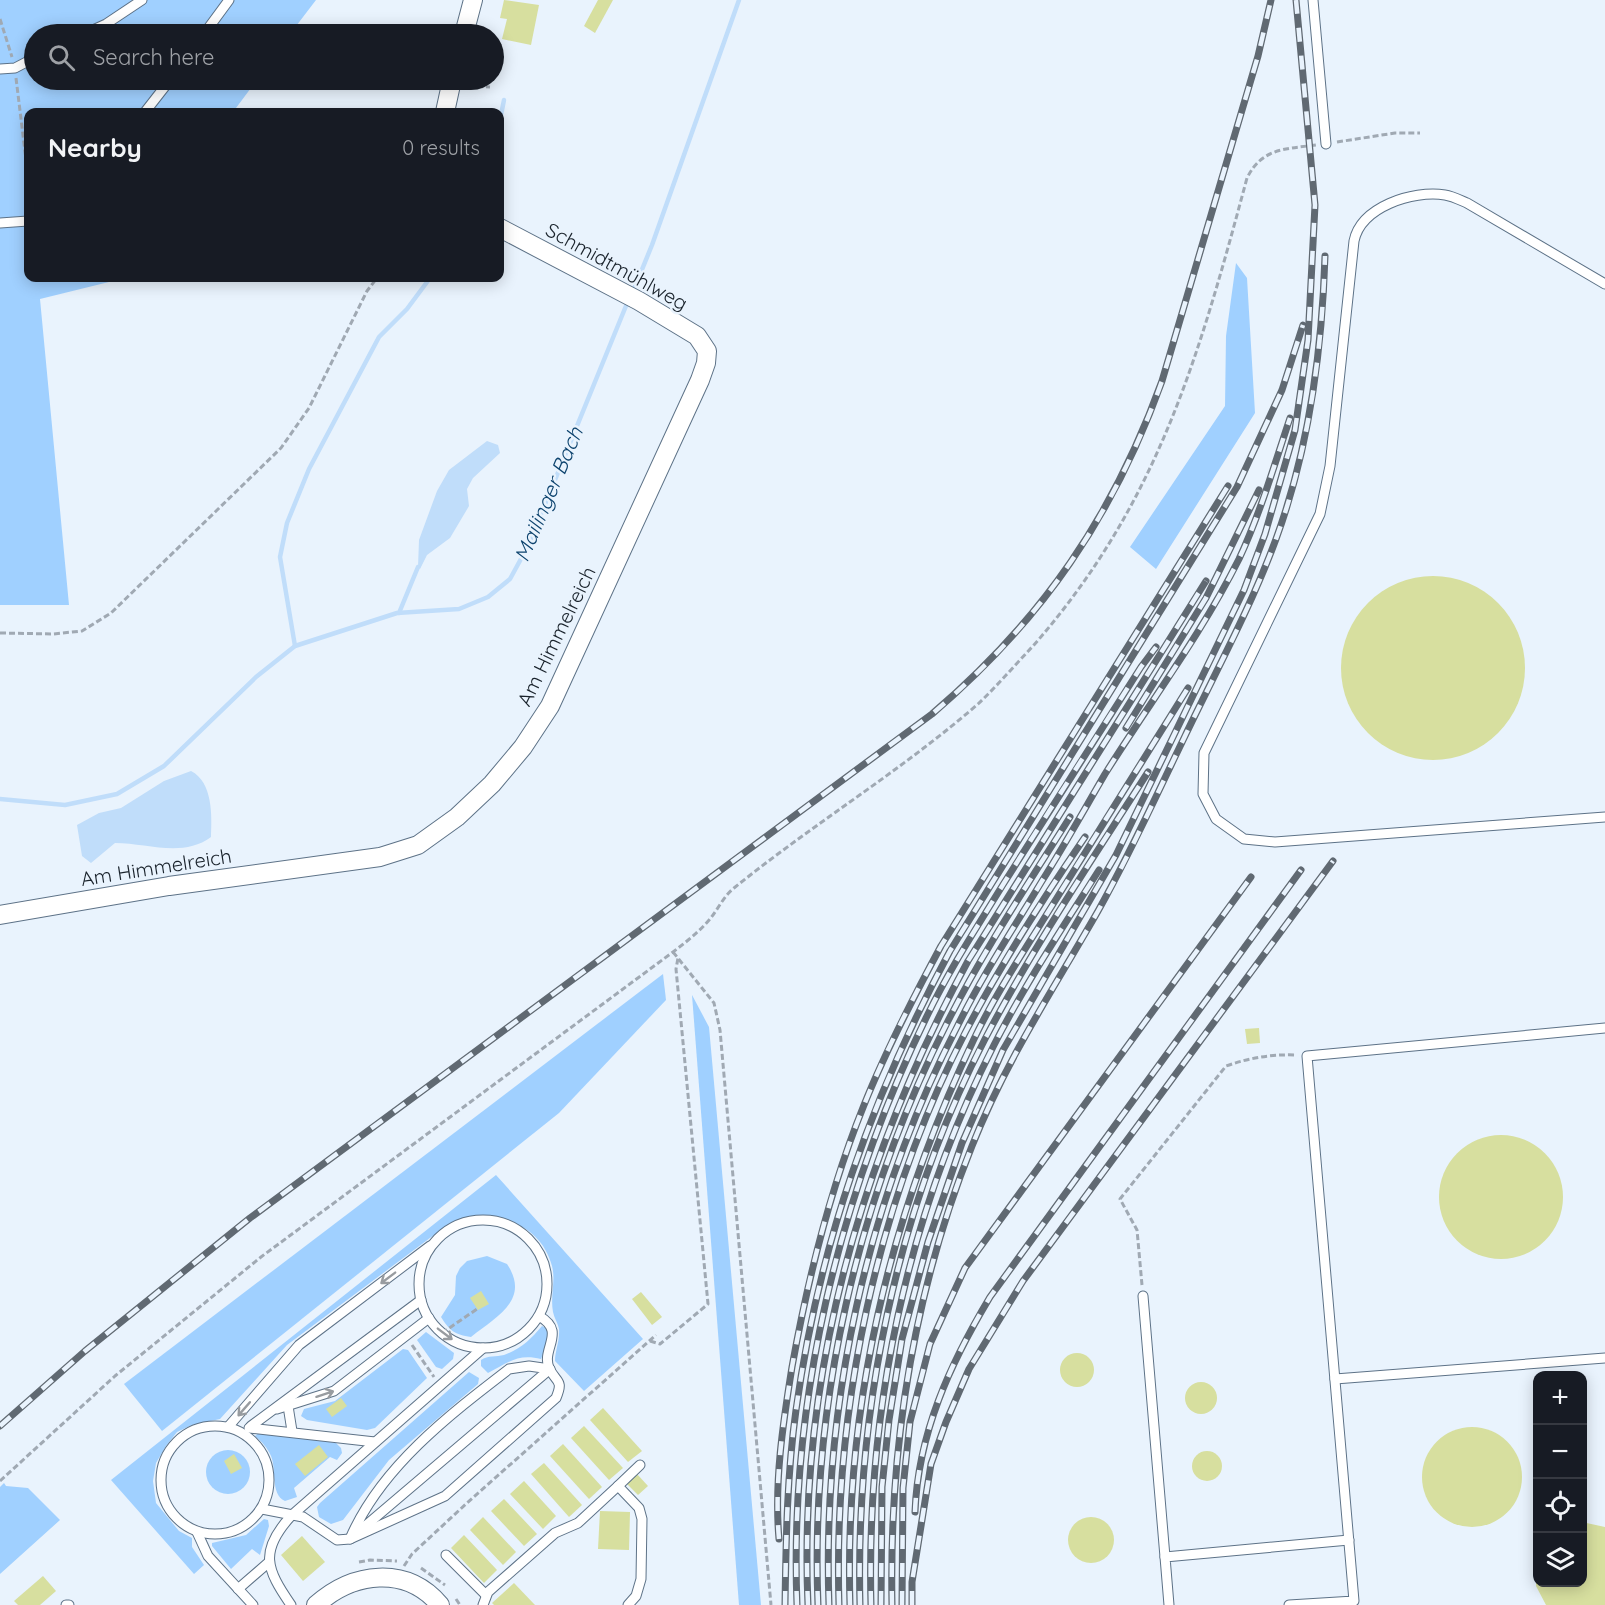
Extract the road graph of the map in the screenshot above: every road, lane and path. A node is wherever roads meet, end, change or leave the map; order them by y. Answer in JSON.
{"nodes":[{"id":1,"x":142,"y":0,"type":"edge"},
{"id":2,"x":229,"y":0,"type":"edge"},
{"id":3,"x":473,"y":0,"type":"edge"},
{"id":4,"x":1313,"y":0,"type":"edge"},
{"id":5,"x":0,"y":19,"type":"edge"},
{"id":6,"x":101,"y":24,"type":"edge"},
{"id":7,"x":211,"y":24,"type":"edge"},
{"id":8,"x":467,"y":24,"type":"edge"},
{"id":9,"x":24,"y":63,"type":"edge"},
{"id":10,"x":15,"y":68,"type":"junction"},
{"id":11,"x":0,"y":69,"type":"edge"},
{"id":12,"x":162,"y":90,"type":"edge"},
{"id":13,"x":450,"y":90,"type":"edge"},
{"id":14,"x":149,"y":108,"type":"edge"},
{"id":15,"x":446,"y":108,"type":"edge"},
{"id":16,"x":1420,"y":133,"type":"dead end"},
{"id":17,"x":24,"y":143,"type":"edge"},
{"id":18,"x":1326,"y":144,"type":"junction"},
{"id":19,"x":24,"y":221,"type":"edge"},
{"id":20,"x":0,"y":223,"type":"edge"},
{"id":21,"x":504,"y":230,"type":"edge"},
{"id":22,"x":375,"y":282,"type":"edge"},
{"id":23,"x":1605,"y":284,"type":"edge"},
{"id":24,"x":707,"y":351,"type":"joint"},
{"id":25,"x":0,"y":633,"type":"edge"},
{"id":26,"x":1605,"y":817,"type":"edge"},
{"id":27,"x":0,"y":915,"type":"edge"},
{"id":28,"x":673,"y":952,"type":"junction"},
{"id":29,"x":678,"y":958,"type":"junction"},
{"id":30,"x":1605,"y":1028,"type":"edge"},
{"id":31,"x":1307,"y":1056,"type":"junction"},
{"id":32,"x":434,"y":1243,"type":"junction"},
{"id":33,"x":1143,"y":1296,"type":"joint"},
{"id":34,"x":421,"y":1300,"type":"junction"},
{"id":35,"x":477,"y":1309,"type":"dead end"},
{"id":36,"x":539,"y":1316,"type":"junction"},
{"id":37,"x":429,"y":1318,"type":"junction"},
{"id":38,"x":442,"y":1333,"type":"junction"},
{"id":39,"x":656,"y":1335,"type":"dead end"},
{"id":40,"x":405,"y":1336,"type":"junction"},
{"id":41,"x":650,"y":1341,"type":"junction"},
{"id":42,"x":483,"y":1348,"type":"junction"},
{"id":43,"x":1605,"y":1358,"type":"edge"},
{"id":44,"x":550,"y":1369,"type":"junction"},
{"id":45,"x":1335,"y":1379,"type":"junction"},
{"id":46,"x":441,"y":1385,"type":"junction"},
{"id":47,"x":288,"y":1406,"type":"junction"},
{"id":48,"x":269,"y":1411,"type":"junction"},
{"id":49,"x":251,"y":1426,"type":"junction"},
{"id":50,"x":228,"y":1427,"type":"junction"},
{"id":51,"x":292,"y":1431,"type":"junction"},
{"id":52,"x":243,"y":1434,"type":"junction"},
{"id":53,"x":375,"y":1442,"type":"junction"},
{"id":54,"x":640,"y":1465,"type":"dead end"},
{"id":55,"x":0,"y":1481,"type":"edge"},
{"id":56,"x":618,"y":1486,"type":"junction"},
{"id":57,"x":262,"y":1509,"type":"junction"},
{"id":58,"x":291,"y":1516,"type":"junction"},
{"id":59,"x":197,"y":1532,"type":"junction"},
{"id":60,"x":350,"y":1539,"type":"junction"},
{"id":61,"x":1349,"y":1540,"type":"junction"},
{"id":62,"x":446,"y":1555,"type":"dead end"},
{"id":63,"x":1165,"y":1557,"type":"junction"},
{"id":64,"x":268,"y":1563,"type":"junction"},
{"id":65,"x":398,"y":1578,"type":"junction"},
{"id":66,"x":238,"y":1589,"type":"junction"},
{"id":67,"x":485,"y":1600,"type":"edge"},
{"id":68,"x":1355,"y":1603,"type":"edge"},
{"id":69,"x":252,"y":1605,"type":"edge"},
{"id":70,"x":291,"y":1605,"type":"edge"},
{"id":71,"x":316,"y":1605,"type":"edge"},
{"id":72,"x":440,"y":1605,"type":"edge"},
{"id":73,"x":628,"y":1605,"type":"edge"},
{"id":74,"x":771,"y":1605,"type":"edge"},
{"id":75,"x":1169,"y":1605,"type":"edge"},
{"id":76,"x":1289,"y":1605,"type":"edge"}],
"edges":[{"from":1,"to":6,"type":"lane"},
{"from":2,"to":7,"type":"lane"},
{"from":3,"to":8,"type":"street"},
{"from":4,"to":18,"type":"lane"},
{"from":5,"to":10,"type":"path"},
{"from":9,"to":10,"type":"lane"},
{"from":10,"to":11,"type":"lane"},
{"from":10,"to":17,"type":"path"},
{"from":12,"to":14,"type":"lane"},
{"from":13,"to":15,"type":"street"},
{"from":16,"to":18,"type":"path"},
{"from":18,"to":28,"type":"path"},
{"from":19,"to":20,"type":"lane"},
{"from":21,"to":24,"type":"street","name":"Schmidtmühlweg"},
{"from":22,"to":25,"type":"path"},
{"from":23,"to":26,"type":"lane"},
{"from":24,"to":27,"type":"street","name":"Am Himmelreich"},
{"from":28,"to":29,"type":"path"},
{"from":28,"to":55,"type":"path"},
{"from":29,"to":41,"type":"path"},
{"from":29,"to":74,"type":"path"},
{"from":30,"to":31,"type":"lane"},
{"from":31,"to":33,"type":"path"},
{"from":31,"to":45,"type":"lane"},
{"from":32,"to":34,"type":"lane"},
{"from":32,"to":36,"type":"lane"},
{"from":32,"to":50,"type":"lane","one_way":true},
{"from":33,"to":63,"type":"lane"},
{"from":34,"to":37,"type":"lane"},
{"from":34,"to":48,"type":"lane"},
{"from":35,"to":38,"type":"path"},
{"from":36,"to":42,"type":"lane"},
{"from":36,"to":44,"type":"lane"},
{"from":37,"to":38,"type":"lane"},
{"from":37,"to":40,"type":"lane"},
{"from":38,"to":42,"type":"lane","one_way":true},
{"from":39,"to":41,"type":"path"},
{"from":40,"to":46,"type":"path"},
{"from":47,"to":40,"type":"lane","one_way":true},
{"from":41,"to":65,"type":"path"},
{"from":42,"to":46,"type":"lane"},
{"from":43,"to":45,"type":"lane"},
{"from":44,"to":60,"type":"lane"},
{"from":44,"to":60,"type":"lane"},
{"from":44,"to":60,"type":"lane"},
{"from":45,"to":61,"type":"lane"},
{"from":46,"to":53,"type":"lane"},
{"from":47,"to":48,"type":"lane"},
{"from":47,"to":51,"type":"lane"},
{"from":48,"to":49,"type":"lane"},
{"from":49,"to":51,"type":"lane"},
{"from":49,"to":52,"type":"lane"},
{"from":50,"to":52,"type":"lane"},
{"from":50,"to":59,"type":"lane"},
{"from":51,"to":53,"type":"lane"},
{"from":52,"to":57,"type":"lane"},
{"from":53,"to":58,"type":"lane"},
{"from":54,"to":56,"type":"lane"},
{"from":56,"to":67,"type":"lane"},
{"from":56,"to":73,"type":"lane"},
{"from":57,"to":58,"type":"lane"},
{"from":57,"to":59,"type":"lane"},
{"from":58,"to":60,"type":"lane"},
{"from":58,"to":64,"type":"lane"},
{"from":59,"to":66,"type":"lane"},
{"from":61,"to":63,"type":"lane"},
{"from":61,"to":68,"type":"lane"},
{"from":62,"to":67,"type":"lane"},
{"from":63,"to":75,"type":"lane"},
{"from":64,"to":66,"type":"lane"},
{"from":64,"to":70,"type":"lane"},
{"from":65,"to":71,"type":"street"},
{"from":65,"to":72,"type":"street"},
{"from":66,"to":69,"type":"lane"},
{"from":68,"to":76,"type":"lane"}]}
